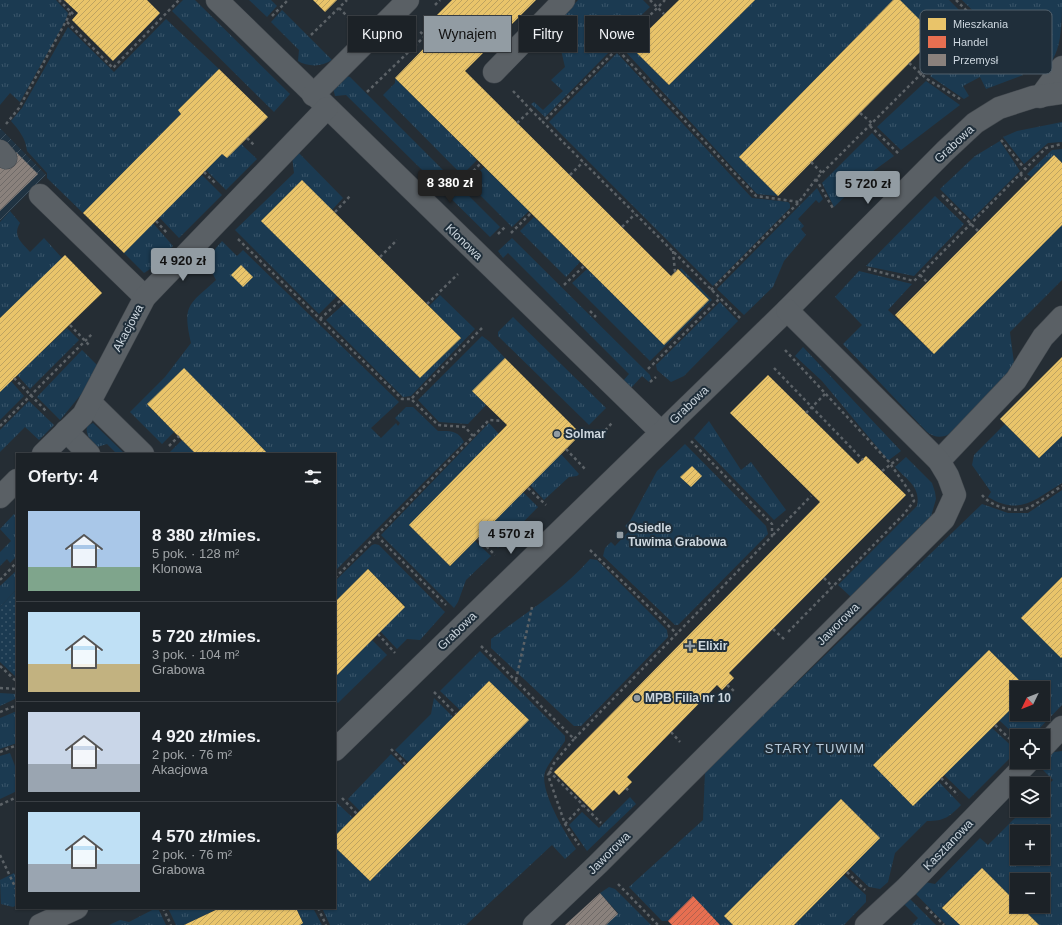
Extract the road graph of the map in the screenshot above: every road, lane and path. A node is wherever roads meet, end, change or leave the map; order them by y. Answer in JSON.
{"nodes":[{"id":1,"x":60,"y":0,"type":"edge"},
{"id":2,"x":179,"y":0,"type":"edge"},
{"id":3,"x":217,"y":0,"type":"edge"},
{"id":4,"x":288,"y":0,"type":"edge"},
{"id":5,"x":347,"y":0,"type":"edge"},
{"id":6,"x":408,"y":0,"type":"edge"},
{"id":7,"x":440,"y":0,"type":"edge"},
{"id":8,"x":564,"y":0,"type":"edge"},
{"id":9,"x":650,"y":0,"type":"edge"},
{"id":10,"x":665,"y":0,"type":"edge"},
{"id":11,"x":956,"y":0,"type":"edge"},
{"id":12,"x":658,"y":7,"type":"junction"},
{"id":13,"x":430,"y":10,"type":"dead end"},
{"id":14,"x":966,"y":10,"type":"edge"},
{"id":15,"x":71,"y":12,"type":"junction"},
{"id":16,"x":664,"y":14,"type":"dead end"},
{"id":17,"x":75,"y":16,"type":"dead end"},
{"id":18,"x":649,"y":16,"type":"edge"},
{"id":19,"x":268,"y":20,"type":"dead end"},
{"id":20,"x":67,"y":22,"type":"junction"},
{"id":21,"x":416,"y":27,"type":"edge"},
{"id":22,"x":311,"y":36,"type":"dead end"},
{"id":23,"x":416,"y":45,"type":"edge"},
{"id":24,"x":408,"y":52,"type":"edge"},
{"id":25,"x":614,"y":52,"type":"edge"},
{"id":26,"x":620,"y":52,"type":"edge"},
{"id":27,"x":909,"y":63,"type":"dead end"},
{"id":28,"x":1062,"y":67,"type":"edge"},
{"id":29,"x":494,"y":72,"type":"dead end"},
{"id":30,"x":920,"y":73,"type":"edge"},
{"id":31,"x":921,"y":74,"type":"joint"},
{"id":32,"x":367,"y":92,"type":"dead end"},
{"id":33,"x":1062,"y":93,"type":"edge"},
{"id":34,"x":517,"y":94,"type":"dead end"},
{"id":35,"x":1040,"y":97,"type":"junction"},
{"id":36,"x":961,"y":100,"type":"dead end"},
{"id":37,"x":320,"y":101,"type":"junction"},
{"id":38,"x":530,"y":110,"type":"junction"},
{"id":39,"x":860,"y":113,"type":"dead end"},
{"id":40,"x":543,"y":122,"type":"junction"},
{"id":41,"x":517,"y":123,"type":"dead end"},
{"id":42,"x":871,"y":124,"type":"junction"},
{"id":43,"x":5,"y":125,"type":"dead end"},
{"id":44,"x":997,"y":134,"type":"dead end"},
{"id":45,"x":1062,"y":144,"type":"edge"},
{"id":46,"x":900,"y":155,"type":"dead end"},
{"id":47,"x":583,"y":162,"type":"junction"},
{"id":48,"x":811,"y":162,"type":"dead end"},
{"id":49,"x":481,"y":163,"type":"dead end"},
{"id":50,"x":1025,"y":169,"type":"junction"},
{"id":51,"x":822,"y":174,"type":"junction"},
{"id":52,"x":1020,"y":174,"type":"junction"},
{"id":53,"x":570,"y":175,"type":"dead end"},
{"id":54,"x":816,"y":180,"type":"junction"},
{"id":55,"x":1028,"y":181,"type":"dead end"},
{"id":56,"x":461,"y":184,"type":"dead end"},
{"id":57,"x":940,"y":193,"type":"dead end"},
{"id":58,"x":40,"y":195,"type":"dead end"},
{"id":59,"x":351,"y":195,"type":"dead end"},
{"id":60,"x":799,"y":202,"type":"junction"},
{"id":61,"x":834,"y":210,"type":"dead end"},
{"id":62,"x":335,"y":212,"type":"dead end"},
{"id":63,"x":531,"y":213,"type":"dead end"},
{"id":64,"x":635,"y":214,"type":"junction"},
{"id":65,"x":220,"y":221,"type":"junction"},
{"id":66,"x":971,"y":224,"type":"junction"},
{"id":67,"x":622,"y":227,"type":"dead end"},
{"id":68,"x":978,"y":231,"type":"dead end"},
{"id":69,"x":511,"y":233,"type":"dead end"},
{"id":70,"x":397,"y":240,"type":"dead end"},
{"id":71,"x":673,"y":251,"type":"junction"},
{"id":72,"x":380,"y":257,"type":"dead end"},
{"id":73,"x":584,"y":266,"type":"dead end"},
{"id":74,"x":865,"y":268,"type":"dead end"},
{"id":75,"x":675,"y":272,"type":"dead end"},
{"id":76,"x":459,"y":273,"type":"dead end"},
{"id":77,"x":920,"y":275,"type":"junction"},
{"id":78,"x":927,"y":282,"type":"dead end"},
{"id":79,"x":564,"y":285,"type":"dead end"},
{"id":80,"x":711,"y":290,"type":"junction"},
{"id":81,"x":145,"y":297,"type":"junction"},
{"id":82,"x":720,"y":298,"type":"junction"},
{"id":83,"x":341,"y":300,"type":"dead end"},
{"id":84,"x":427,"y":304,"type":"dead end"},
{"id":85,"x":788,"y":310,"type":"junction"},
{"id":86,"x":590,"y":311,"type":"dead end"},
{"id":87,"x":734,"y":312,"type":"dead end"},
{"id":88,"x":596,"y":317,"type":"dead end"},
{"id":89,"x":1062,"y":317,"type":"edge"},
{"id":90,"x":320,"y":320,"type":"junction"},
{"id":91,"x":70,"y":325,"type":"dead end"},
{"id":92,"x":484,"y":326,"type":"dead end"},
{"id":93,"x":95,"y":330,"type":"dead end"},
{"id":94,"x":85,"y":341,"type":"junction"},
{"id":95,"x":783,"y":348,"type":"dead end"},
{"id":96,"x":774,"y":368,"type":"dead end"},
{"id":97,"x":648,"y":369,"type":"dead end"},
{"id":98,"x":14,"y":378,"type":"dead end"},
{"id":99,"x":825,"y":394,"type":"junction"},
{"id":100,"x":30,"y":395,"type":"junction"},
{"id":101,"x":411,"y":399,"type":"junction"},
{"id":102,"x":90,"y":402,"type":"junction"},
{"id":103,"x":812,"y":406,"type":"junction"},
{"id":104,"x":806,"y":413,"type":"dead end"},
{"id":105,"x":614,"y":420,"type":"dead end"},
{"id":106,"x":502,"y":421,"type":"dead end"},
{"id":107,"x":0,"y":426,"type":"edge"},
{"id":108,"x":66,"y":431,"type":"junction"},
{"id":109,"x":661,"y":432,"type":"junction"},
{"id":110,"x":686,"y":435,"type":"dead end"},
{"id":111,"x":179,"y":436,"type":"dead end"},
{"id":112,"x":473,"y":436,"type":"junction"},
{"id":113,"x":597,"y":439,"type":"dead end"},
{"id":114,"x":566,"y":449,"type":"dead end"},
{"id":115,"x":164,"y":450,"type":"dead end"},
{"id":116,"x":44,"y":453,"type":"edge"},
{"id":117,"x":88,"y":453,"type":"edge"},
{"id":118,"x":142,"y":453,"type":"edge"},
{"id":119,"x":898,"y":459,"type":"dead end"},
{"id":120,"x":863,"y":460,"type":"dead end"},
{"id":121,"x":939,"y":461,"type":"junction"},
{"id":122,"x":891,"y":465,"type":"junction"},
{"id":123,"x":882,"y":471,"type":"dead end"},
{"id":124,"x":589,"y":473,"type":"dead end"},
{"id":125,"x":16,"y":481,"type":"edge"},
{"id":126,"x":1062,"y":486,"type":"edge"},
{"id":127,"x":528,"y":488,"type":"dead end"},
{"id":128,"x":811,"y":496,"type":"dead end"},
{"id":129,"x":0,"y":497,"type":"edge"},
{"id":130,"x":985,"y":498,"type":"dead end"},
{"id":131,"x":546,"y":505,"type":"dead end"},
{"id":132,"x":377,"y":536,"type":"junction"},
{"id":133,"x":772,"y":536,"type":"junction"},
{"id":134,"x":478,"y":538,"type":"dead end"},
{"id":135,"x":590,"y":550,"type":"dead end"},
{"id":136,"x":495,"y":555,"type":"dead end"},
{"id":137,"x":16,"y":563,"type":"edge"},
{"id":138,"x":336,"y":577,"type":"edge"},
{"id":139,"x":824,"y":578,"type":"dead end"},
{"id":140,"x":0,"y":580,"type":"edge"},
{"id":141,"x":833,"y":586,"type":"junction"},
{"id":142,"x":532,"y":606,"type":"dead end"},
{"id":143,"x":448,"y":607,"type":"dead end"},
{"id":144,"x":773,"y":629,"type":"dead end"},
{"id":145,"x":378,"y":634,"type":"dead end"},
{"id":146,"x":677,"y":634,"type":"junction"},
{"id":147,"x":782,"y":638,"type":"junction"},
{"id":148,"x":777,"y":643,"type":"dead end"},
{"id":149,"x":479,"y":645,"type":"dead end"},
{"id":150,"x":396,"y":653,"type":"dead end"},
{"id":151,"x":0,"y":666,"type":"edge"},
{"id":152,"x":16,"y":681,"type":"edge"},
{"id":153,"x":516,"y":681,"type":"junction"},
{"id":154,"x":737,"y":684,"type":"dead end"},
{"id":155,"x":727,"y":685,"type":"dead end"},
{"id":156,"x":0,"y":688,"type":"edge"},
{"id":157,"x":16,"y":689,"type":"edge"},
{"id":158,"x":732,"y":689,"type":"junction"},
{"id":159,"x":433,"y":692,"type":"dead end"},
{"id":160,"x":727,"y":695,"type":"dead end"},
{"id":161,"x":16,"y":705,"type":"edge"},
{"id":162,"x":0,"y":712,"type":"edge"},
{"id":163,"x":456,"y":714,"type":"dead end"},
{"id":164,"x":995,"y":725,"type":"dead end"},
{"id":165,"x":1062,"y":727,"type":"edge"},
{"id":166,"x":671,"y":732,"type":"dead end"},
{"id":167,"x":685,"y":736,"type":"dead end"},
{"id":168,"x":574,"y":739,"type":"junction"},
{"id":169,"x":1010,"y":739,"type":"edge"},
{"id":170,"x":1050,"y":740,"type":"edge"},
{"id":171,"x":680,"y":742,"type":"junction"},
{"id":172,"x":16,"y":745,"type":"edge"},
{"id":173,"x":675,"y":747,"type":"dead end"},
{"id":174,"x":336,"y":749,"type":"edge"},
{"id":175,"x":391,"y":749,"type":"dead end"},
{"id":176,"x":0,"y":752,"type":"edge"},
{"id":177,"x":406,"y":765,"type":"dead end"},
{"id":178,"x":1021,"y":769,"type":"edge"},
{"id":179,"x":549,"y":770,"type":"junction"},
{"id":180,"x":941,"y":778,"type":"dead end"},
{"id":181,"x":636,"y":787,"type":"dead end"},
{"id":182,"x":626,"y":788,"type":"dead end"},
{"id":183,"x":630,"y":792,"type":"junction"},
{"id":184,"x":16,"y":797,"type":"edge"},
{"id":185,"x":342,"y":798,"type":"dead end"},
{"id":186,"x":625,"y":798,"type":"dead end"},
{"id":187,"x":962,"y":799,"type":"dead end"},
{"id":188,"x":0,"y":805,"type":"edge"},
{"id":189,"x":583,"y":805,"type":"junction"},
{"id":190,"x":357,"y":814,"type":"dead end"},
{"id":191,"x":605,"y":818,"type":"dead end"},
{"id":192,"x":565,"y":824,"type":"junction"},
{"id":193,"x":0,"y":855,"type":"edge"},
{"id":194,"x":598,"y":864,"type":"junction"},
{"id":195,"x":846,"y":872,"type":"dead end"},
{"id":196,"x":16,"y":889,"type":"edge"},
{"id":197,"x":869,"y":894,"type":"dead end"},
{"id":198,"x":163,"y":909,"type":"edge"},
{"id":199,"x":318,"y":909,"type":"edge"},
{"id":200,"x":69,"y":916,"type":"edge"},
{"id":201,"x":40,"y":925,"type":"edge"},
{"id":202,"x":171,"y":925,"type":"edge"},
{"id":203,"x":326,"y":925,"type":"edge"},
{"id":204,"x":534,"y":925,"type":"edge"},
{"id":205,"x":658,"y":925,"type":"edge"},
{"id":206,"x":866,"y":925,"type":"edge"}],
"edges":[{"from":1,"to":15,"type":"path"},
{"from":2,"to":20,"type":"path"},
{"from":3,"to":37,"type":"street","name":"Klonowa"},
{"from":4,"to":19,"type":"path"},
{"from":5,"to":22,"type":"path"},
{"from":6,"to":37,"type":"street","name":"Akacjowa"},
{"from":7,"to":13,"type":"path"},
{"from":8,"to":29,"type":"street"},
{"from":9,"to":12,"type":"path"},
{"from":10,"to":12,"type":"path"},
{"from":11,"to":14,"type":"path"},
{"from":12,"to":16,"type":"path"},
{"from":12,"to":18,"type":"path"},
{"from":15,"to":17,"type":"path"},
{"from":15,"to":20,"type":"path"},
{"from":20,"to":43,"type":"path"},
{"from":21,"to":23,"type":"path"},
{"from":24,"to":32,"type":"path"},
{"from":25,"to":40,"type":"path"},
{"from":26,"to":60,"type":"path"},
{"from":27,"to":30,"type":"path"},
{"from":28,"to":35,"type":"street"},
{"from":31,"to":36,"type":"path"},
{"from":31,"to":42,"type":"path"},
{"from":33,"to":35,"type":"street","name":"Grabowa"},
{"from":34,"to":38,"type":"path"},
{"from":35,"to":85,"type":"street","name":"Grabowa"},
{"from":37,"to":65,"type":"street","name":"Akacjowa"},
{"from":37,"to":109,"type":"street","name":"Klonowa"},
{"from":38,"to":40,"type":"path"},
{"from":38,"to":41,"type":"path"},
{"from":39,"to":42,"type":"path"},
{"from":40,"to":47,"type":"path"},
{"from":42,"to":46,"type":"path"},
{"from":42,"to":51,"type":"path"},
{"from":44,"to":50,"type":"path"},
{"from":45,"to":50,"type":"path"},
{"from":47,"to":53,"type":"path"},
{"from":47,"to":64,"type":"path"},
{"from":48,"to":51,"type":"path"},
{"from":49,"to":56,"type":"path"},
{"from":50,"to":52,"type":"path"},
{"from":51,"to":54,"type":"path"},
{"from":52,"to":55,"type":"path"},
{"from":52,"to":66,"type":"path"},
{"from":54,"to":60,"type":"path"},
{"from":54,"to":61,"type":"path"},
{"from":57,"to":66,"type":"path"},
{"from":58,"to":81,"type":"street"},
{"from":59,"to":62,"type":"path"},
{"from":60,"to":80,"type":"path"},
{"from":63,"to":69,"type":"path"},
{"from":64,"to":67,"type":"path"},
{"from":64,"to":71,"type":"path"},
{"from":65,"to":81,"type":"street","name":"Akacjowa"},
{"from":65,"to":90,"type":"path"},
{"from":66,"to":68,"type":"path"},
{"from":66,"to":77,"type":"path"},
{"from":70,"to":72,"type":"path"},
{"from":71,"to":75,"type":"path"},
{"from":71,"to":80,"type":"path"},
{"from":73,"to":79,"type":"path"},
{"from":74,"to":77,"type":"path"},
{"from":76,"to":84,"type":"path"},
{"from":77,"to":78,"type":"path"},
{"from":80,"to":82,"type":"path"},
{"from":81,"to":102,"type":"street","name":"Akacjowa"},
{"from":82,"to":87,"type":"path"},
{"from":82,"to":97,"type":"path"},
{"from":83,"to":90,"type":"path"},
{"from":85,"to":109,"type":"street","name":"Grabowa"},
{"from":85,"to":121,"type":"street","name":"Jaworowa"},
{"from":86,"to":88,"type":"path"},
{"from":89,"to":121,"type":"street"},
{"from":90,"to":101,"type":"path"},
{"from":91,"to":94,"type":"path"},
{"from":92,"to":101,"type":"path"},
{"from":93,"to":94,"type":"path"},
{"from":94,"to":100,"type":"path"},
{"from":95,"to":99,"type":"path"},
{"from":96,"to":103,"type":"path"},
{"from":98,"to":100,"type":"path"},
{"from":99,"to":103,"type":"path"},
{"from":99,"to":122,"type":"path"},
{"from":100,"to":107,"type":"path"},
{"from":100,"to":108,"type":"path"},
{"from":101,"to":112,"type":"path"},
{"from":102,"to":108,"type":"street","name":"Akacjowa"},
{"from":102,"to":118,"type":"street"},
{"from":103,"to":104,"type":"path"},
{"from":103,"to":120,"type":"path"},
{"from":105,"to":113,"type":"path"},
{"from":106,"to":112,"type":"path"},
{"from":108,"to":116,"type":"street","name":"Akacjowa"},
{"from":108,"to":117,"type":"street"},
{"from":109,"to":174,"type":"street","name":"Grabowa"},
{"from":110,"to":133,"type":"path"},
{"from":111,"to":115,"type":"path"},
{"from":112,"to":132,"type":"path"},
{"from":114,"to":124,"type":"path"},
{"from":119,"to":122,"type":"path"},
{"from":121,"to":194,"type":"street","name":"Jaworowa"},
{"from":122,"to":123,"type":"path"},
{"from":122,"to":141,"type":"path"},
{"from":125,"to":129,"type":"street"},
{"from":126,"to":130,"type":"path"},
{"from":127,"to":131,"type":"path"},
{"from":128,"to":133,"type":"path"},
{"from":132,"to":138,"type":"path"},
{"from":132,"to":143,"type":"path"},
{"from":133,"to":146,"type":"path"},
{"from":134,"to":136,"type":"path"},
{"from":135,"to":146,"type":"path"},
{"from":137,"to":140,"type":"path"},
{"from":139,"to":141,"type":"path"},
{"from":141,"to":147,"type":"path"},
{"from":142,"to":153,"type":"path"},
{"from":144,"to":147,"type":"path"},
{"from":145,"to":150,"type":"path"},
{"from":146,"to":168,"type":"path"},
{"from":147,"to":148,"type":"path"},
{"from":149,"to":153,"type":"path"},
{"from":151,"to":152,"type":"path"},
{"from":153,"to":168,"type":"path"},
{"from":154,"to":158,"type":"path"},
{"from":155,"to":158,"type":"path"},
{"from":156,"to":157,"type":"path"},
{"from":158,"to":160,"type":"path"},
{"from":159,"to":163,"type":"path"},
{"from":161,"to":162,"type":"path"},
{"from":164,"to":169,"type":"path"},
{"from":165,"to":170,"type":"street"},
{"from":166,"to":171,"type":"path"},
{"from":167,"to":171,"type":"path"},
{"from":168,"to":179,"type":"path"},
{"from":171,"to":173,"type":"path"},
{"from":172,"to":176,"type":"path"},
{"from":175,"to":177,"type":"path"},
{"from":178,"to":206,"type":"street","name":"Kasztanowa"},
{"from":179,"to":189,"type":"path"},
{"from":179,"to":192,"type":"path"},
{"from":180,"to":187,"type":"path"},
{"from":181,"to":183,"type":"path"},
{"from":182,"to":183,"type":"path"},
{"from":183,"to":186,"type":"path"},
{"from":184,"to":188,"type":"path"},
{"from":185,"to":190,"type":"path"},
{"from":189,"to":191,"type":"path"},
{"from":189,"to":192,"type":"path"},
{"from":192,"to":194,"type":"path"},
{"from":193,"to":196,"type":"path"},
{"from":194,"to":204,"type":"street","name":"Jaworowa"},
{"from":194,"to":205,"type":"path"},
{"from":195,"to":197,"type":"path"},
{"from":198,"to":202,"type":"path"},
{"from":199,"to":203,"type":"path"},
{"from":200,"to":201,"type":"street"}]}
